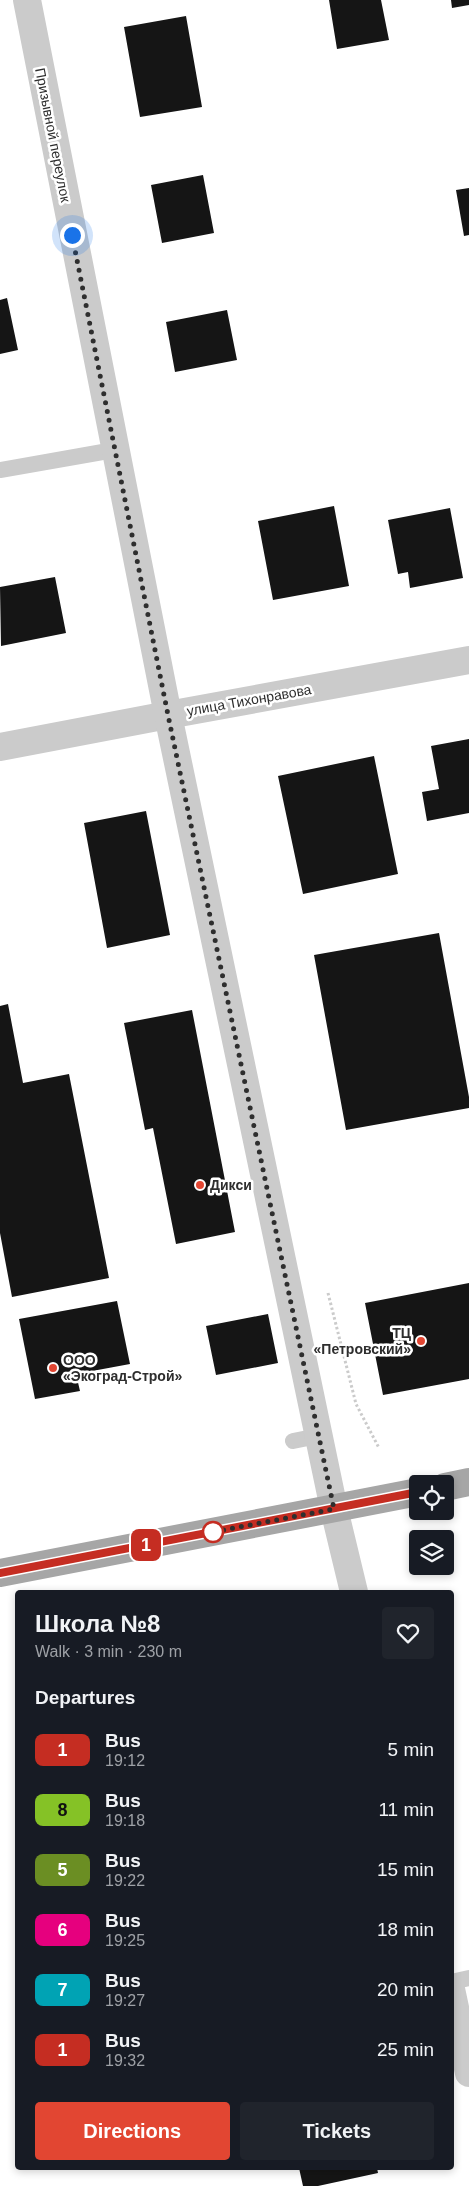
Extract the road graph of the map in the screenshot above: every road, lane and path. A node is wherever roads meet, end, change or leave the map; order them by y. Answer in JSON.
{"nodes":[{"id":1,"x":27,"y":0,"type":"edge"},
{"id":2,"x":114,"y":450,"type":"junction"},
{"id":3,"x":0,"y":470,"type":"edge"},
{"id":4,"x":469,"y":660,"type":"edge"},
{"id":5,"x":168,"y":715,"type":"junction"},
{"id":6,"x":0,"y":747,"type":"edge"},
{"id":7,"x":469,"y":1482,"type":"edge"},
{"id":8,"x":454,"y":1485,"type":"edge"},
{"id":9,"x":409,"y":1494,"type":"edge"},
{"id":10,"x":334,"y":1509,"type":"junction"},
{"id":11,"x":0,"y":1573,"type":"edge"},
{"id":12,"x":354,"y":1590,"type":"edge"},
{"id":13,"x":469,"y":1978,"type":"edge"},
{"id":14,"x":454,"y":1981,"type":"edge"},
{"id":15,"x":454,"y":2003,"type":"edge"},
{"id":16,"x":469,"y":2073,"type":"edge"}],
"edges":[{"from":1,"to":2,"type":"street","name":"Призывной переулок"},
{"from":2,"to":3,"type":"lane"},
{"from":2,"to":5,"type":"street","name":"Призывной переулок"},
{"from":4,"to":5,"type":"street","name":"улица Тихонравова"},
{"from":5,"to":6,"type":"street","name":"улица Тихонравова"},
{"from":5,"to":10,"type":"street","name":"Призывной переулок"},
{"from":7,"to":8,"type":"main road"},
{"from":9,"to":10,"type":"main road"},
{"from":10,"to":11,"type":"main road"},
{"from":10,"to":12,"type":"street","name":"Призывной переулок"},
{"from":13,"to":14,"type":"lane"},
{"from":15,"to":16,"type":"street"}]}
